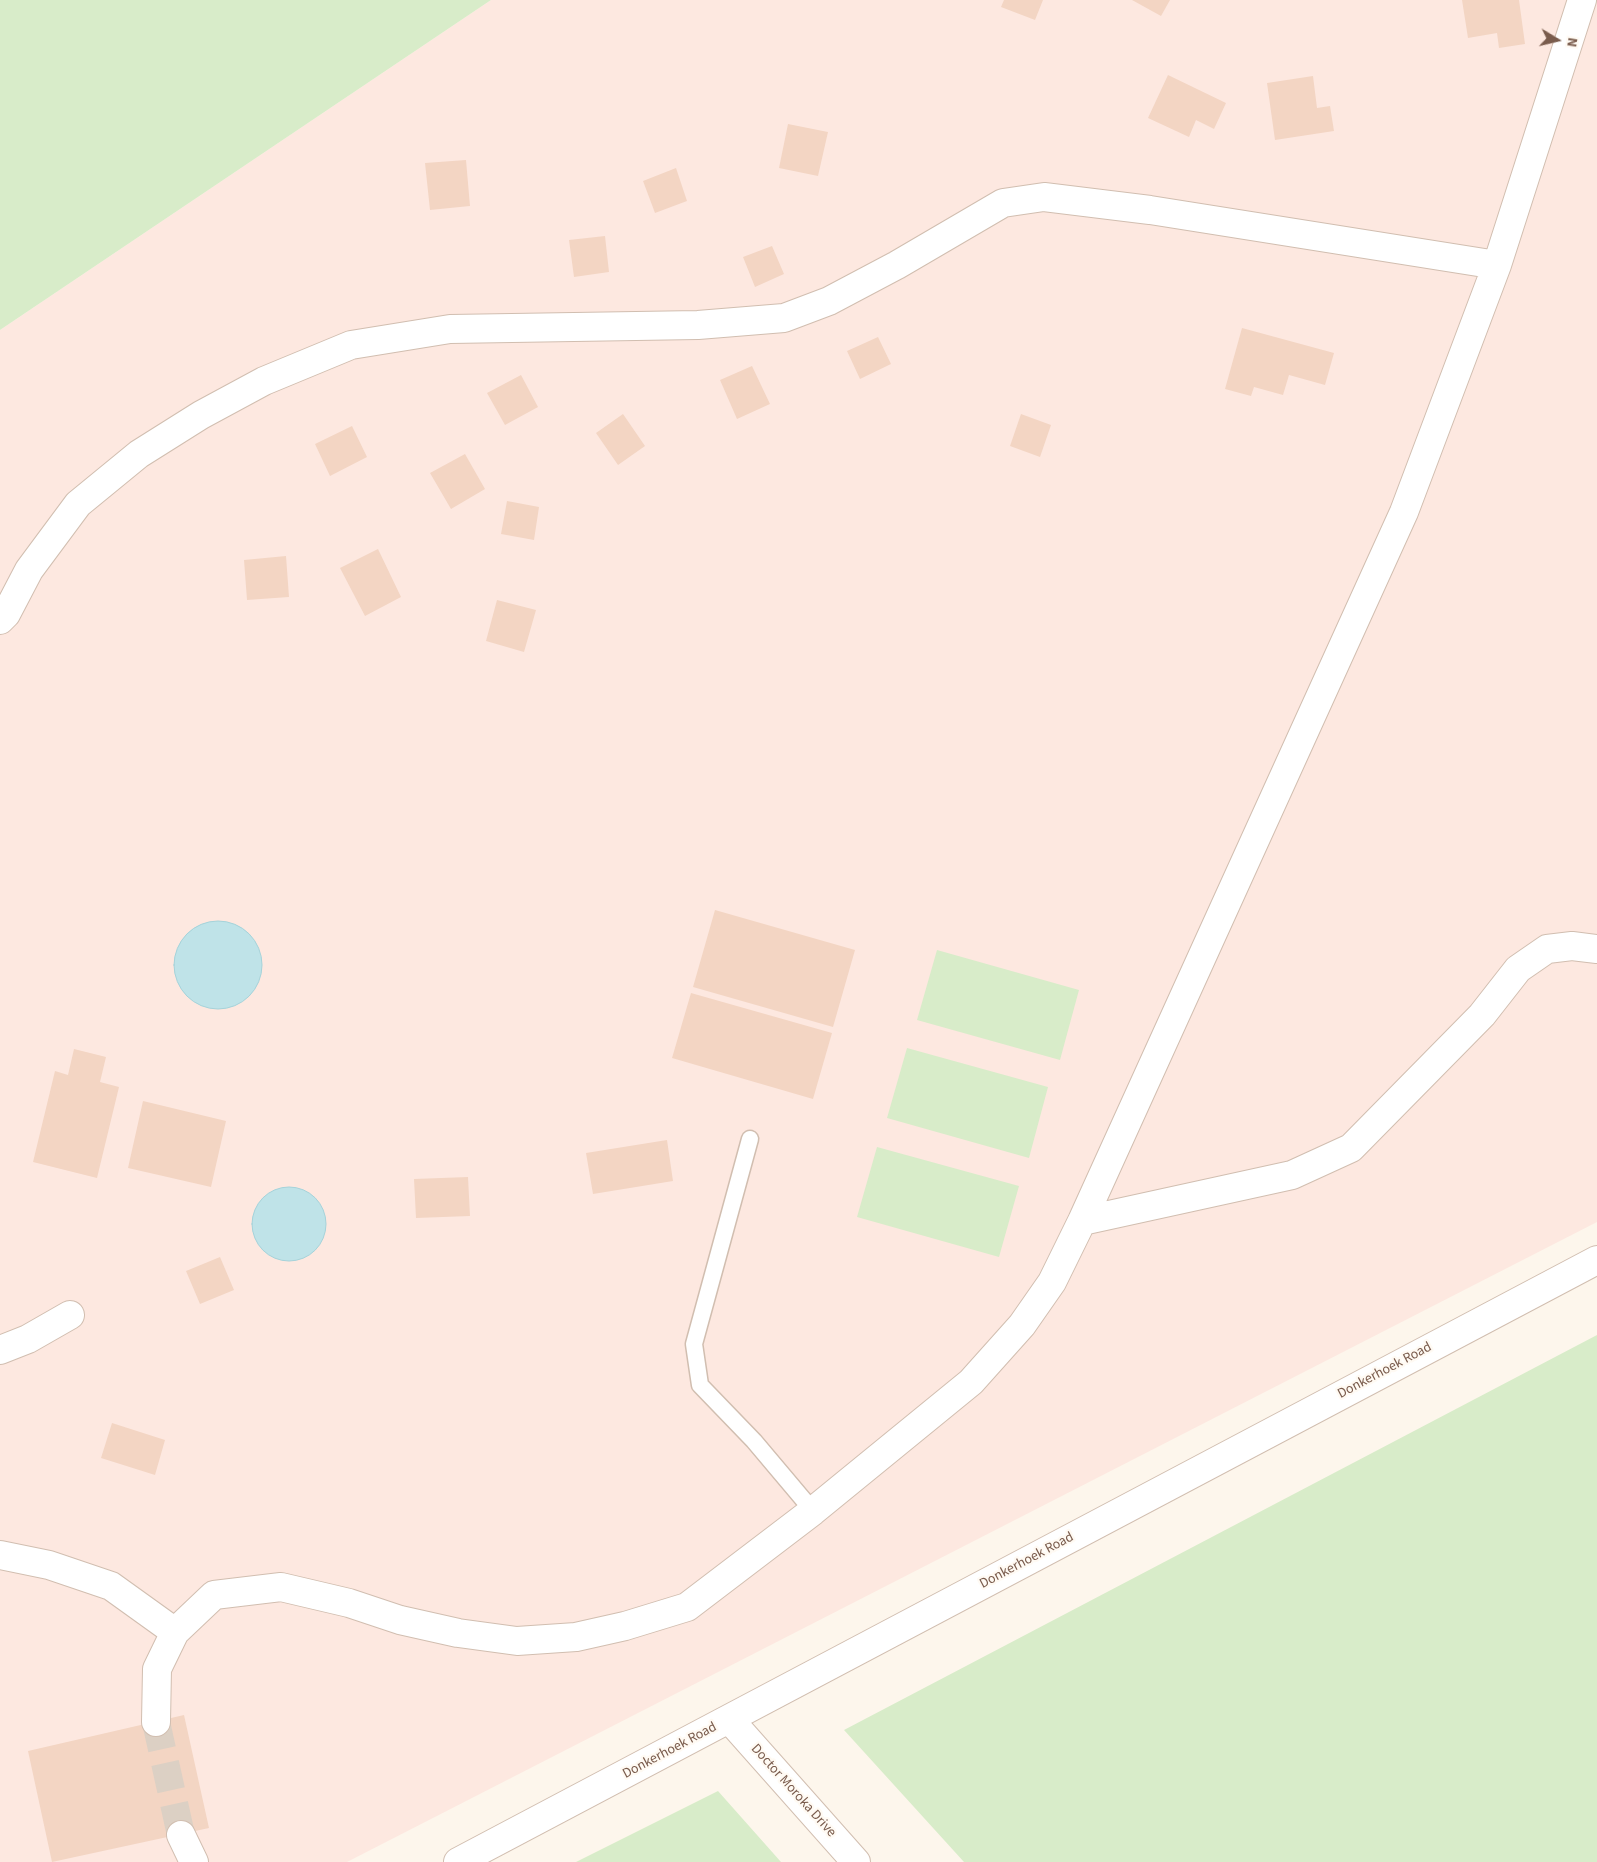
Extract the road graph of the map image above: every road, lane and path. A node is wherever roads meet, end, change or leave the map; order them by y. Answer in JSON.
{"nodes":[{"id":1,"x":1582,"y":0,"type":"edge"},
{"id":2,"x":1497,"y":265,"type":"junction"},
{"id":3,"x":0,"y":620,"type":"edge"},
{"id":4,"x":1597,"y":949,"type":"edge"},
{"id":5,"x":750,"y":1139,"type":"dead end"},
{"id":6,"x":1082,"y":1221,"type":"junction"},
{"id":7,"x":1597,"y":1260,"type":"edge"},
{"id":8,"x":70,"y":1315,"type":"dead end"},
{"id":9,"x":0,"y":1350,"type":"edge"},
{"id":10,"x":813,"y":1511,"type":"junction"},
{"id":11,"x":0,"y":1556,"type":"edge"},
{"id":12,"x":175,"y":1632,"type":"junction"},
{"id":13,"x":730,"y":1720,"type":"junction"},
{"id":14,"x":156,"y":1722,"type":"tunnel mouth"},
{"id":15,"x":181,"y":1835,"type":"tunnel mouth"},
{"id":16,"x":194,"y":1862,"type":"edge"},
{"id":17,"x":458,"y":1862,"type":"edge"},
{"id":18,"x":856,"y":1862,"type":"edge"}],
"edges":[{"from":1,"to":2,"type":"street"},
{"from":2,"to":3,"type":"street"},
{"from":2,"to":6,"type":"street"},
{"from":4,"to":6,"type":"street"},
{"from":5,"to":10,"type":"lane"},
{"from":6,"to":10,"type":"street"},
{"from":7,"to":13,"type":"street","name":"Donkerhoek Road"},
{"from":8,"to":9,"type":"street"},
{"from":10,"to":12,"type":"street"},
{"from":11,"to":12,"type":"street"},
{"from":12,"to":14,"type":"street"},
{"from":13,"to":17,"type":"street","name":"Donkerhoek Road"},
{"from":13,"to":18,"type":"street","name":"Doctor Moroka Drive"},
{"from":15,"to":16,"type":"street"}]}
